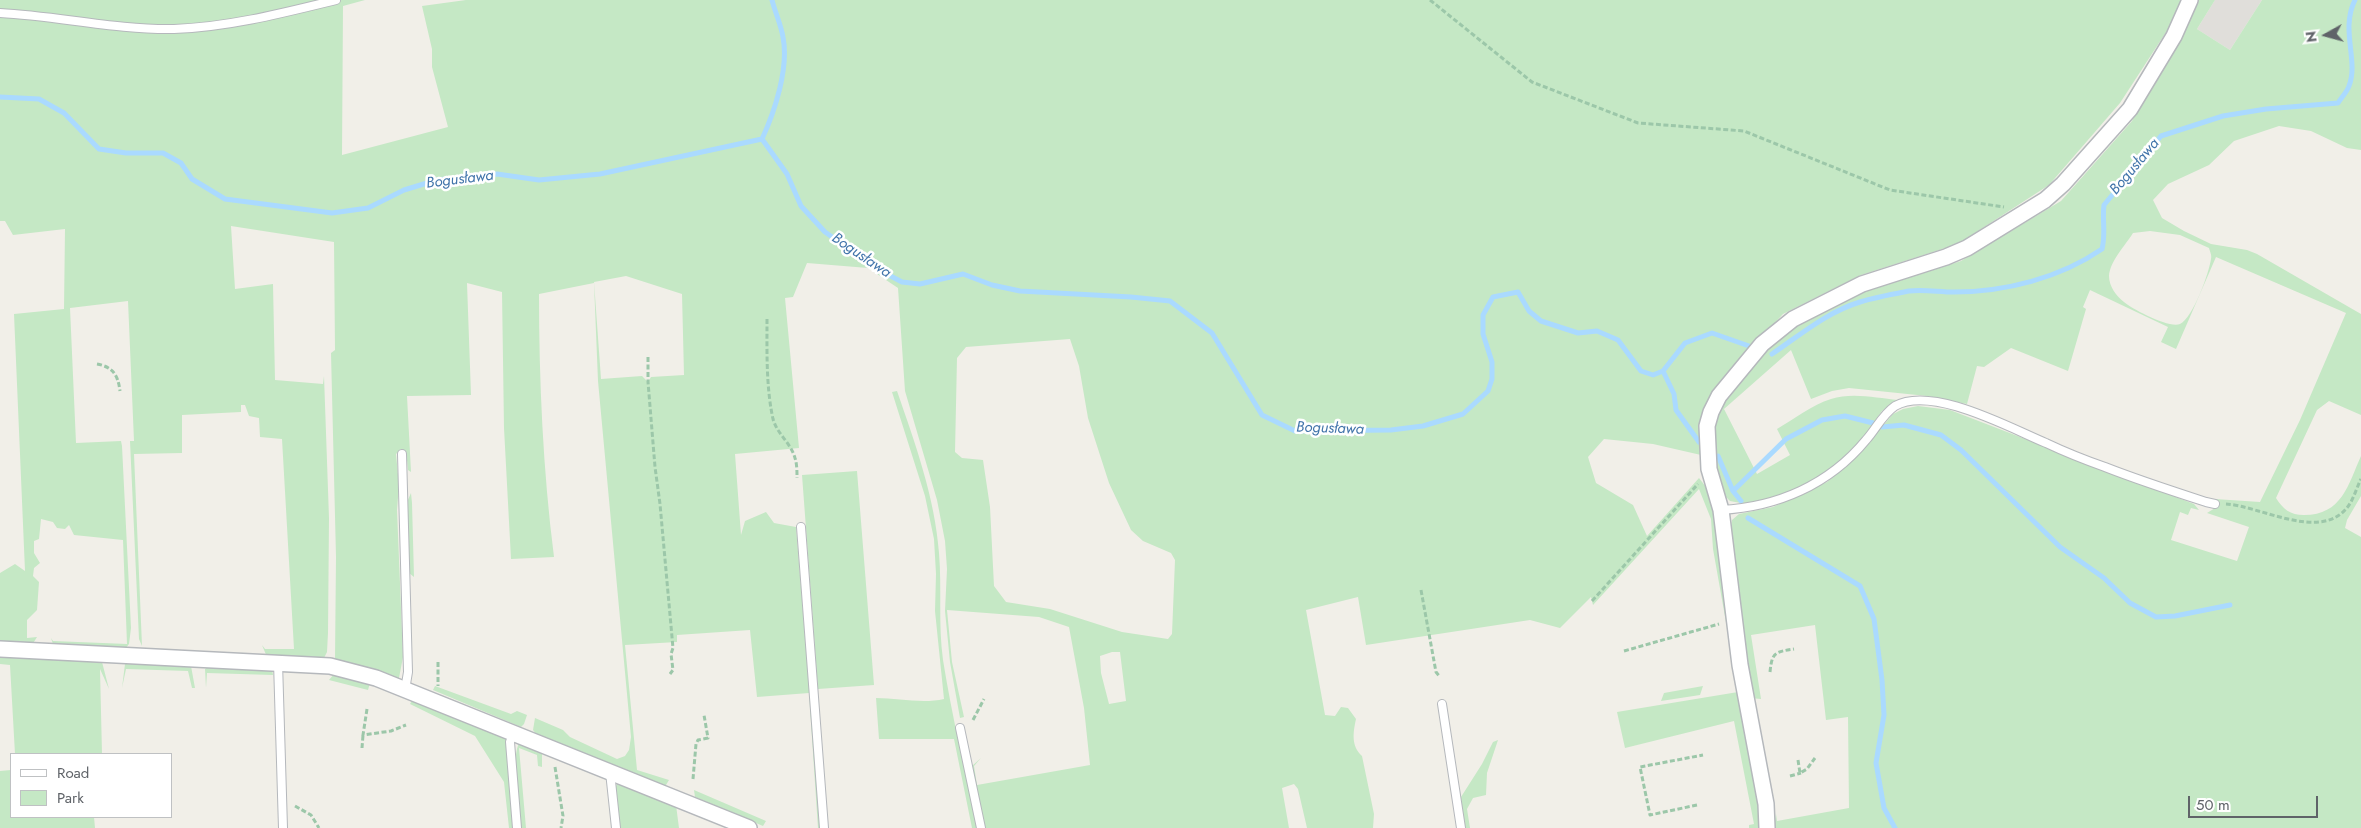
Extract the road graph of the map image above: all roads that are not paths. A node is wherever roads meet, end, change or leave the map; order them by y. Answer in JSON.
{"nodes":[{"id":1,"x":336,"y":0,"type":"edge"},
{"id":2,"x":2190,"y":0,"type":"edge"},
{"id":3,"x":0,"y":13,"type":"edge"},
{"id":4,"x":402,"y":454,"type":"dead end"},
{"id":5,"x":2215,"y":504,"type":"road end"},
{"id":6,"x":1720,"y":510,"type":"junction"},
{"id":7,"x":801,"y":527,"type":"dead end"},
{"id":8,"x":0,"y":648,"type":"edge"},
{"id":9,"x":278,"y":662,"type":"junction"},
{"id":10,"x":405,"y":690,"type":"junction"},
{"id":11,"x":1442,"y":704,"type":"dead end"},
{"id":12,"x":960,"y":728,"type":"dead end"},
{"id":13,"x":513,"y":733,"type":"junction"},
{"id":14,"x":610,"y":772,"type":"junction"},
{"id":15,"x":283,"y":828,"type":"edge"},
{"id":16,"x":517,"y":828,"type":"edge"},
{"id":17,"x":616,"y":828,"type":"edge"},
{"id":18,"x":749,"y":828,"type":"edge"},
{"id":19,"x":824,"y":828,"type":"edge"},
{"id":20,"x":981,"y":828,"type":"edge"},
{"id":21,"x":1461,"y":828,"type":"edge"},
{"id":22,"x":1767,"y":828,"type":"edge"}],
"edges":[{"from":1,"to":3,"type":"lane"},
{"from":2,"to":6,"type":"street"},
{"from":4,"to":10,"type":"lane"},
{"from":5,"to":6,"type":"lane"},
{"from":6,"to":22,"type":"street"},
{"from":7,"to":19,"type":"lane"},
{"from":8,"to":9,"type":"street"},
{"from":9,"to":10,"type":"street"},
{"from":9,"to":15,"type":"lane"},
{"from":10,"to":13,"type":"street"},
{"from":11,"to":21,"type":"lane"},
{"from":12,"to":20,"type":"lane"},
{"from":13,"to":14,"type":"street"},
{"from":13,"to":16,"type":"lane"},
{"from":14,"to":17,"type":"lane"},
{"from":14,"to":18,"type":"street"}]}
